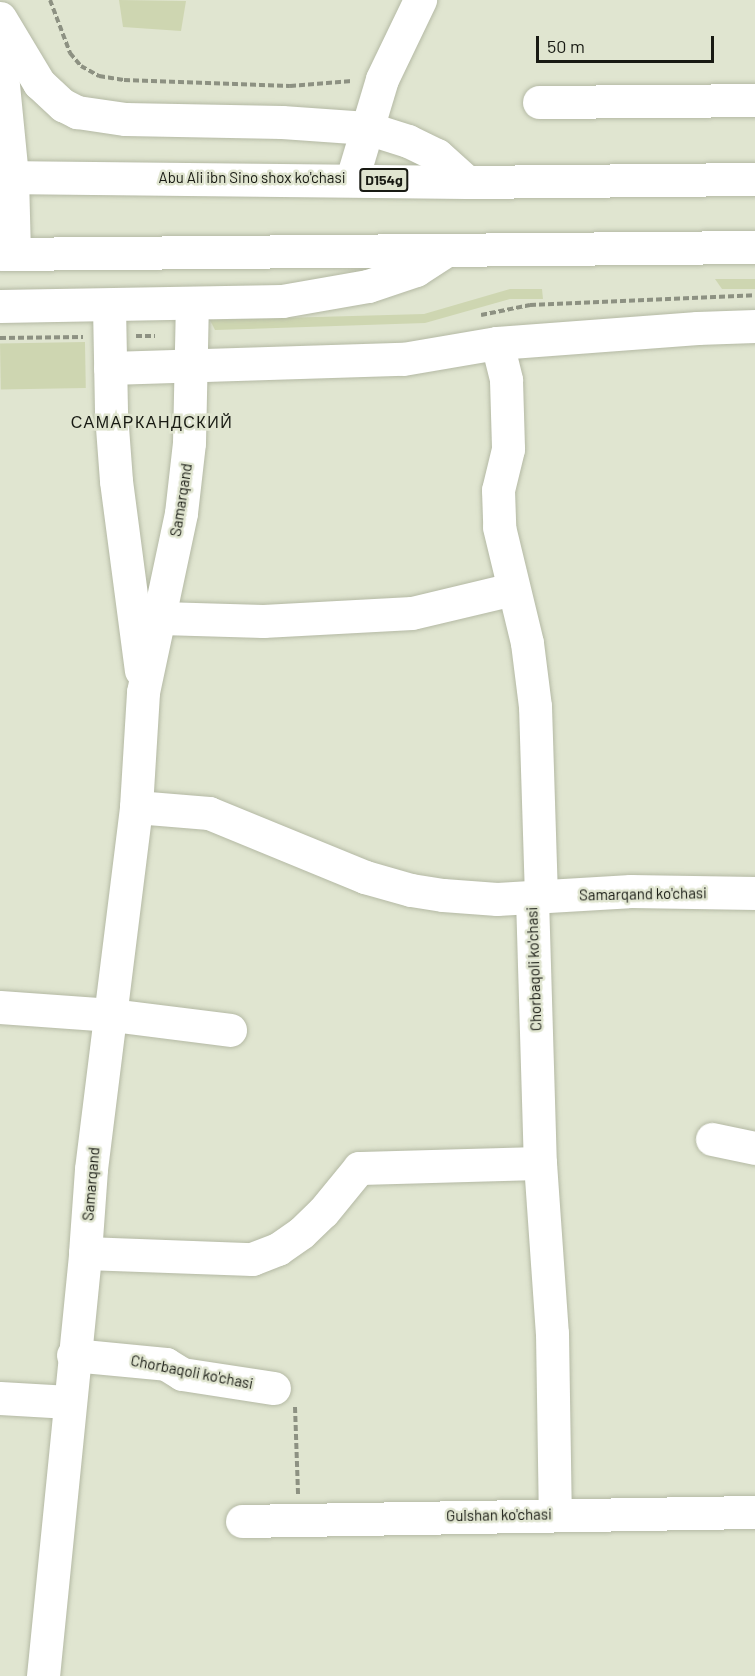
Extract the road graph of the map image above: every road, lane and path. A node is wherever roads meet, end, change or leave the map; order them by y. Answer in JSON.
{"nodes":[{"id":1,"x":50,"y":0,"type":"edge"},
{"id":2,"x":420,"y":0,"type":"edge"},
{"id":3,"x":0,"y":18,"type":"edge"},
{"id":4,"x":0,"y":54,"type":"edge"},
{"id":5,"x":382,"y":79,"type":"junction"},
{"id":6,"x":755,"y":100,"type":"edge"},
{"id":7,"x":539,"y":102,"type":"dead end"},
{"id":8,"x":367,"y":128,"type":"junction"},
{"id":9,"x":6,"y":177,"type":"edge"},
{"id":10,"x":352,"y":179,"type":"junction"},
{"id":11,"x":755,"y":179,"type":"edge"},
{"id":12,"x":467,"y":182,"type":"junction"},
{"id":13,"x":755,"y":247,"type":"edge"},
{"id":14,"x":445,"y":251,"type":"junction"},
{"id":15,"x":7,"y":254,"type":"edge"},
{"id":16,"x":755,"y":295,"type":"edge"},
{"id":17,"x":192,"y":304,"type":"junction"},
{"id":18,"x":0,"y":306,"type":"edge"},
{"id":19,"x":110,"y":306,"type":"junction"},
{"id":20,"x":470,"y":319,"type":"dead end"},
{"id":21,"x":755,"y":326,"type":"edge"},
{"id":22,"x":124,"y":336,"type":"dead end"},
{"id":23,"x":159,"y":336,"type":"dead end"},
{"id":24,"x":91,"y":337,"type":"dead end"},
{"id":25,"x":0,"y":338,"type":"edge"},
{"id":26,"x":497,"y":343,"type":"junction"},
{"id":27,"x":189,"y":365,"type":"junction"},
{"id":28,"x":110,"y":368,"type":"junction"},
{"id":29,"x":513,"y":589,"type":"junction"},
{"id":30,"x":161,"y":618,"type":"junction"},
{"id":31,"x":143,"y":692,"type":"junction"},
{"id":32,"x":136,"y":807,"type":"junction"},
{"id":33,"x":755,"y":893,"type":"edge"},
{"id":34,"x":537,"y":897,"type":"junction"},
{"id":35,"x":0,"y":1007,"type":"edge"},
{"id":36,"x":112,"y":1015,"type":"junction"},
{"id":37,"x":230,"y":1030,"type":"dead end"},
{"id":38,"x":712,"y":1139,"type":"dead end"},
{"id":39,"x":755,"y":1148,"type":"edge"},
{"id":40,"x":540,"y":1163,"type":"junction"},
{"id":41,"x":85,"y":1253,"type":"junction"},
{"id":42,"x":74,"y":1355,"type":"junction"},
{"id":43,"x":274,"y":1388,"type":"joint"},
{"id":44,"x":0,"y":1398,"type":"edge"},
{"id":45,"x":69,"y":1402,"type":"junction"},
{"id":46,"x":755,"y":1512,"type":"edge"},
{"id":47,"x":555,"y":1514,"type":"junction"},
{"id":48,"x":298,"y":1519,"type":"junction"},
{"id":49,"x":242,"y":1521,"type":"dead end"},
{"id":50,"x":43,"y":1676,"type":"edge"}],
"edges":[{"from":1,"to":5,"type":"path"},
{"from":2,"to":5,"type":"street"},
{"from":3,"to":8,"type":"street"},
{"from":4,"to":9,"type":"street"},
{"from":5,"to":8,"type":"street"},
{"from":6,"to":7,"type":"street"},
{"from":8,"to":10,"type":"street"},
{"from":8,"to":12,"type":"street"},
{"from":9,"to":10,"type":"street","name":"Abu Ali ibn Sino shox ko'chasi","number":"D154g"},
{"from":9,"to":15,"type":"street"},
{"from":10,"to":12,"type":"street","name":"Abu Ali ibn Sino shox ko'chasi","number":"D154g"},
{"from":11,"to":12,"type":"street","name":"Abu Ali ibn Sino shox ko'chasi","number":"D154g"},
{"from":13,"to":14,"type":"street"},
{"from":14,"to":15,"type":"street"},
{"from":14,"to":17,"type":"street"},
{"from":16,"to":20,"type":"path"},
{"from":17,"to":19,"type":"street"},
{"from":17,"to":27,"type":"street","name":"Samarqand"},
{"from":18,"to":19,"type":"street"},
{"from":19,"to":28,"type":"street","name":"Samarqand"},
{"from":21,"to":26,"type":"street"},
{"from":22,"to":23,"type":"path"},
{"from":24,"to":25,"type":"path"},
{"from":26,"to":27,"type":"street"},
{"from":26,"to":29,"type":"street"},
{"from":27,"to":28,"type":"street"},
{"from":27,"to":30,"type":"street","name":"Samarqand"},
{"from":28,"to":31,"type":"street","name":"Samarqand"},
{"from":29,"to":30,"type":"street"},
{"from":29,"to":34,"type":"street"},
{"from":30,"to":31,"type":"street","name":"Samarqand"},
{"from":31,"to":32,"type":"street","name":"Samarqand"},
{"from":32,"to":34,"type":"street","name":"Chorbaqoli ko'chasi"},
{"from":32,"to":36,"type":"street","name":"Samarqand"},
{"from":33,"to":34,"type":"street","name":"Samarqand ko'chasi"},
{"from":34,"to":40,"type":"street","name":"Chorbaqoli ko'chasi"},
{"from":35,"to":36,"type":"street"},
{"from":36,"to":37,"type":"street"},
{"from":36,"to":41,"type":"street","name":"Samarqand"},
{"from":38,"to":39,"type":"street"},
{"from":40,"to":41,"type":"street"},
{"from":40,"to":47,"type":"street","name":"Chorbaqoli ko'chasi"},
{"from":41,"to":42,"type":"street","name":"Samarqand"},
{"from":42,"to":43,"type":"street","name":"Chorbaqoli ko'chasi"},
{"from":42,"to":45,"type":"street","name":"Samarqand"},
{"from":43,"to":48,"type":"path"},
{"from":44,"to":45,"type":"street"},
{"from":45,"to":50,"type":"street","name":"Samarqand"},
{"from":46,"to":47,"type":"street","name":"Gulshan ko'chasi"},
{"from":47,"to":48,"type":"street","name":"Gulshan ko'chasi"},
{"from":48,"to":49,"type":"street","name":"Gulshan ko'chasi"}]}
